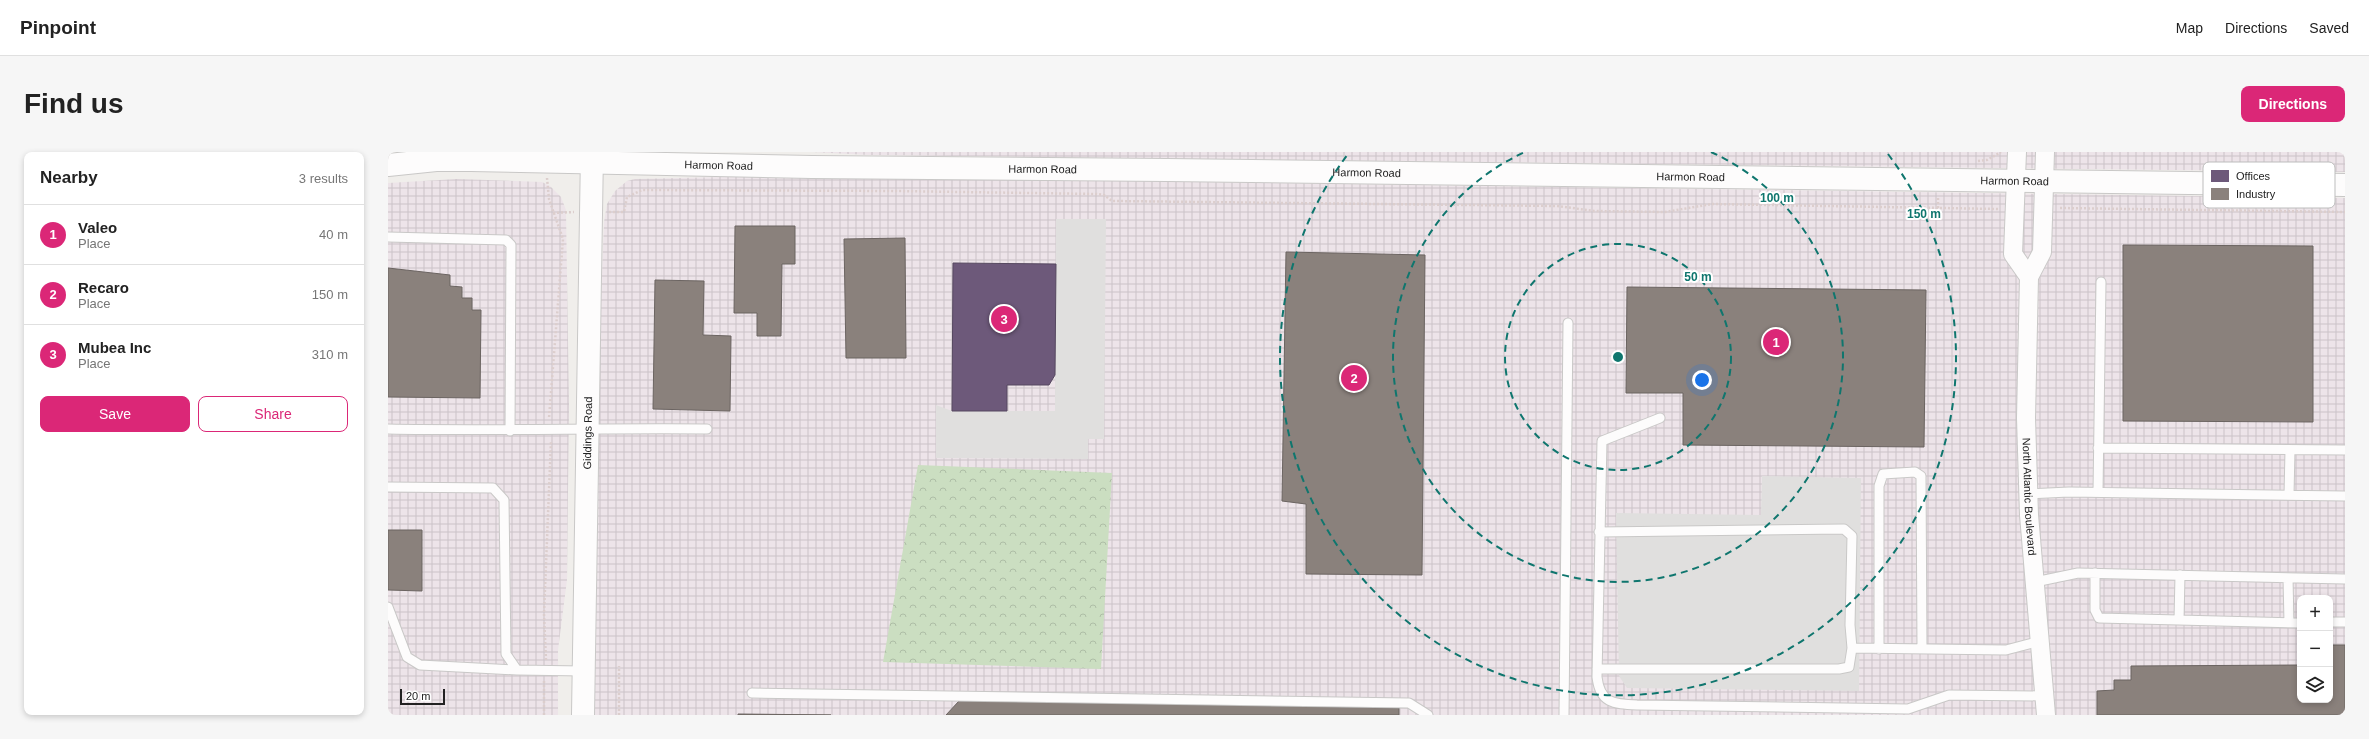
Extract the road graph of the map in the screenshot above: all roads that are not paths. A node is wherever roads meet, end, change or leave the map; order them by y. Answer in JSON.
{"nodes":[{"id":1,"x":2017,"y":152,"type":"edge"},
{"id":2,"x":2045,"y":152,"type":"edge"},
{"id":3,"x":592,"y":157,"type":"edge"},
{"id":4,"x":388,"y":166,"type":"edge"},
{"id":5,"x":2017,"y":181,"type":"junction"},
{"id":6,"x":2045,"y":181,"type":"junction"},
{"id":7,"x":2203,"y":183,"type":"edge"},
{"id":8,"x":2335,"y":185,"type":"edge"},
{"id":9,"x":2345,"y":185,"type":"edge"},
{"id":10,"x":388,"y":237,"type":"edge"},
{"id":11,"x":2029,"y":278,"type":"junction"},
{"id":12,"x":2101,"y":282,"type":"dead end"},
{"id":13,"x":1568,"y":323,"type":"dead end"},
{"id":14,"x":1660,"y":418,"type":"dead end"},
{"id":15,"x":587,"y":428,"type":"junction"},
{"id":16,"x":388,"y":429,"type":"edge"},
{"id":17,"x":707,"y":429,"type":"dead end"},
{"id":18,"x":510,"y":431,"type":"junction"},
{"id":19,"x":2098,"y":448,"type":"junction"},
{"id":20,"x":2290,"y":450,"type":"junction"},
{"id":21,"x":2345,"y":450,"type":"edge"},
{"id":22,"x":388,"y":486,"type":"edge"},
{"id":23,"x":2098,"y":492,"type":"junction"},
{"id":24,"x":2028,"y":494,"type":"junction"},
{"id":25,"x":2289,"y":495,"type":"junction"},
{"id":26,"x":2345,"y":496,"type":"edge"},
{"id":27,"x":1599,"y":532,"type":"junction"},
{"id":28,"x":2095,"y":573,"type":"junction"},
{"id":29,"x":2180,"y":575,"type":"junction"},
{"id":30,"x":2288,"y":578,"type":"junction"},
{"id":31,"x":2345,"y":580,"type":"edge"},
{"id":32,"x":2035,"y":582,"type":"junction"},
{"id":33,"x":388,"y":607,"type":"edge"},
{"id":34,"x":2179,"y":620,"type":"junction"},
{"id":35,"x":2333,"y":622,"type":"edge"},
{"id":36,"x":2345,"y":622,"type":"edge"},
{"id":37,"x":2289,"y":623,"type":"junction"},
{"id":38,"x":2297,"y":623,"type":"edge"},
{"id":39,"x":2040,"y":641,"type":"junction"},
{"id":40,"x":1852,"y":648,"type":"junction"},
{"id":41,"x":1879,"y":649,"type":"junction"},
{"id":42,"x":1922,"y":649,"type":"junction"},
{"id":43,"x":1597,"y":669,"type":"junction"},
{"id":44,"x":517,"y":670,"type":"junction"},
{"id":45,"x":584,"y":671,"type":"junction"},
{"id":46,"x":752,"y":693,"type":"dead end"},
{"id":47,"x":2044,"y":696,"type":"junction"},
{"id":48,"x":1763,"y":711,"type":"edge"},
{"id":49,"x":583,"y":715,"type":"edge"},
{"id":50,"x":1428,"y":715,"type":"edge"},
{"id":51,"x":1564,"y":715,"type":"edge"},
{"id":52,"x":2046,"y":715,"type":"edge"}],
"edges":[{"from":1,"to":5,"type":"street"},
{"from":2,"to":6,"type":"street","name":"North Atlantic Boulevard"},
{"from":3,"to":4,"type":"street","name":"Harmon Road"},
{"from":3,"to":5,"type":"street","name":"Harmon Road"},
{"from":3,"to":15,"type":"street","name":"Giddings Road"},
{"from":5,"to":6,"type":"street","name":"Harmon Road"},
{"from":5,"to":11,"type":"street"},
{"from":6,"to":7,"type":"street","name":"Harmon Road"},
{"from":6,"to":11,"type":"street","name":"North Atlantic Boulevard"},
{"from":8,"to":9,"type":"street","name":"Harmon Road"},
{"from":10,"to":18,"type":"lane"},
{"from":11,"to":24,"type":"street","name":"North Atlantic Boulevard"},
{"from":12,"to":19,"type":"lane"},
{"from":13,"to":51,"type":"lane"},
{"from":14,"to":27,"type":"lane"},
{"from":15,"to":17,"type":"lane"},
{"from":15,"to":18,"type":"lane"},
{"from":15,"to":45,"type":"street","name":"Giddings Road"},
{"from":16,"to":18,"type":"lane"},
{"from":19,"to":20,"type":"lane"},
{"from":19,"to":23,"type":"lane"},
{"from":20,"to":21,"type":"lane"},
{"from":20,"to":25,"type":"lane"},
{"from":22,"to":44,"type":"lane"},
{"from":23,"to":24,"type":"lane"},
{"from":23,"to":25,"type":"lane"},
{"from":24,"to":32,"type":"street","name":"North Atlantic Boulevard"},
{"from":25,"to":26,"type":"lane"},
{"from":27,"to":40,"type":"lane"},
{"from":27,"to":43,"type":"lane"},
{"from":28,"to":29,"type":"lane"},
{"from":28,"to":32,"type":"lane"},
{"from":28,"to":34,"type":"lane"},
{"from":29,"to":30,"type":"lane"},
{"from":29,"to":34,"type":"lane"},
{"from":30,"to":31,"type":"lane"},
{"from":30,"to":37,"type":"lane"},
{"from":32,"to":39,"type":"street","name":"North Atlantic Boulevard"},
{"from":33,"to":44,"type":"lane"},
{"from":34,"to":37,"type":"lane"},
{"from":35,"to":36,"type":"lane"},
{"from":37,"to":38,"type":"lane"},
{"from":39,"to":42,"type":"lane"},
{"from":39,"to":47,"type":"street","name":"North Atlantic Boulevard"},
{"from":40,"to":41,"type":"lane"},
{"from":40,"to":43,"type":"lane"},
{"from":41,"to":42,"type":"lane"},
{"from":41,"to":42,"type":"lane"},
{"from":43,"to":48,"type":"lane"},
{"from":44,"to":45,"type":"lane"},
{"from":45,"to":49,"type":"street","name":"Giddings Road"},
{"from":46,"to":50,"type":"lane"},
{"from":47,"to":48,"type":"lane"},
{"from":47,"to":52,"type":"street","name":"North Atlantic Boulevard"}]}
